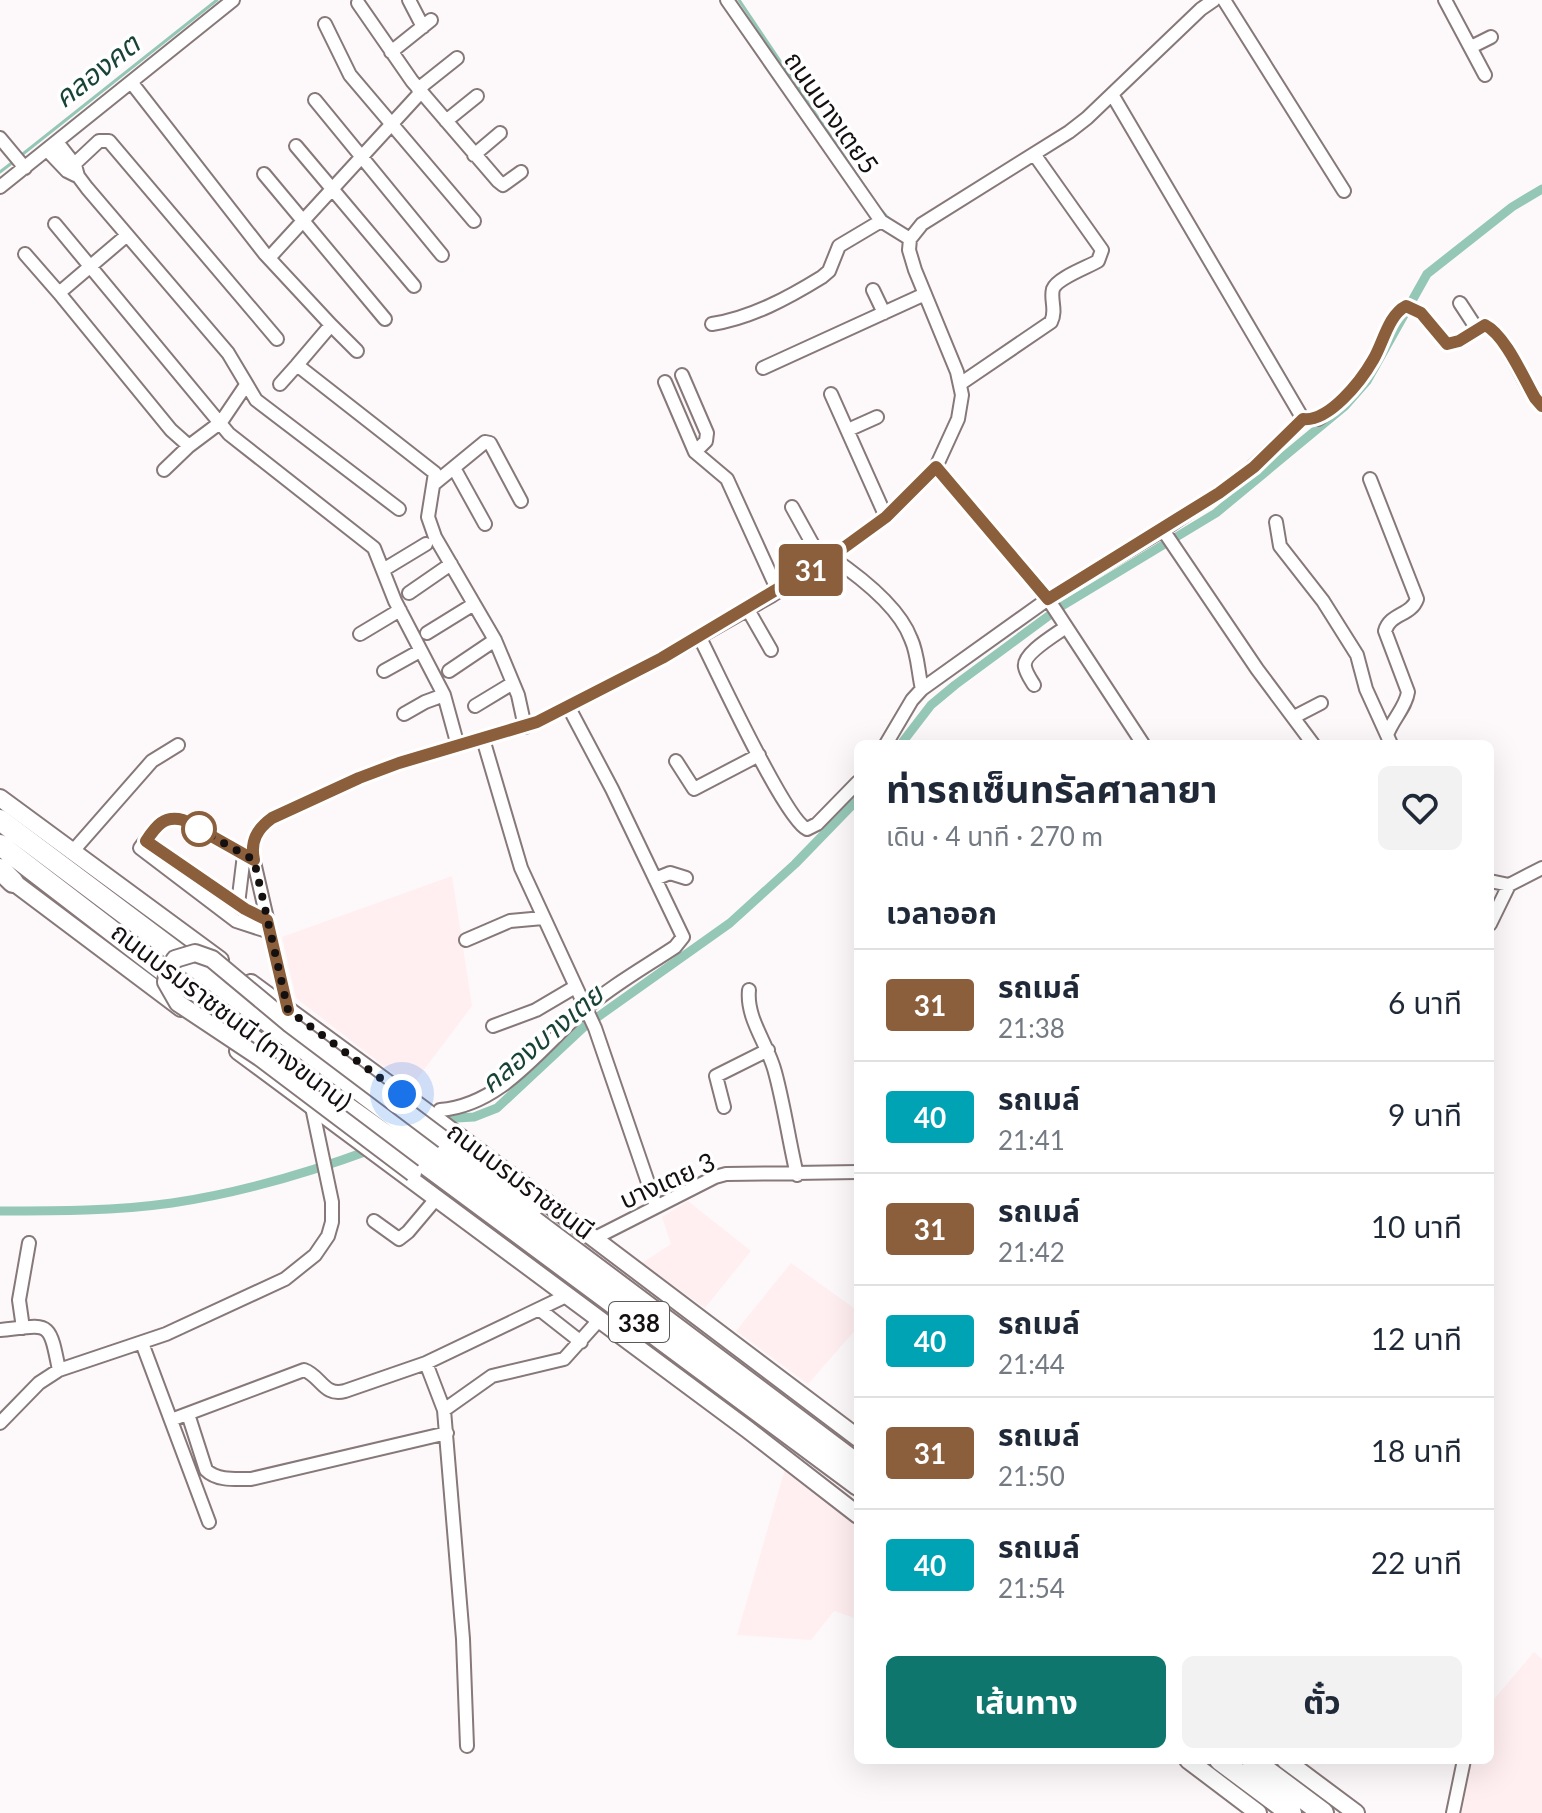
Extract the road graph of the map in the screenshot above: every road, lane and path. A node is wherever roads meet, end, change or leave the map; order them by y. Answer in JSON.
{"nodes":[{"id":1,"x":233,"y":0,"type":"edge"},
{"id":2,"x":409,"y":0,"type":"edge"},
{"id":3,"x":727,"y":0,"type":"edge"},
{"id":4,"x":1214,"y":0,"type":"edge"},
{"id":5,"x":1224,"y":0,"type":"edge"},
{"id":6,"x":1445,"y":0,"type":"edge"},
{"id":7,"x":358,"y":3,"type":"dead end"},
{"id":8,"x":325,"y":24,"type":"dead end"},
{"id":9,"x":1491,"y":37,"type":"dead end"},
{"id":10,"x":1471,"y":47,"type":"junction"},
{"id":11,"x":391,"y":52,"type":"junction"},
{"id":12,"x":457,"y":58,"type":"dead end"},
{"id":13,"x":1485,"y":75,"type":"dead end"},
{"id":14,"x":131,"y":82,"type":"junction"},
{"id":15,"x":420,"y":90,"type":"junction"},
{"id":16,"x":477,"y":96,"type":"dead end"},
{"id":17,"x":1113,"y":96,"type":"junction"},
{"id":18,"x":315,"y":100,"type":"dead end"},
{"id":19,"x":446,"y":121,"type":"junction"},
{"id":20,"x":391,"y":125,"type":"junction"},
{"id":21,"x":500,"y":133,"type":"dead end"},
{"id":22,"x":0,"y":138,"type":"edge"},
{"id":23,"x":52,"y":146,"type":"junction"},
{"id":24,"x":296,"y":146,"type":"dead end"},
{"id":25,"x":1034,"y":154,"type":"junction"},
{"id":26,"x":474,"y":155,"type":"junction"},
{"id":27,"x":361,"y":159,"type":"junction"},
{"id":28,"x":20,"y":162,"type":"junction"},
{"id":29,"x":73,"y":171,"type":"junction"},
{"id":30,"x":521,"y":172,"type":"dead end"},
{"id":31,"x":264,"y":174,"type":"dead end"},
{"id":32,"x":0,"y":187,"type":"edge"},
{"id":33,"x":334,"y":188,"type":"junction"},
{"id":34,"x":1344,"y":191,"type":"dead end"},
{"id":35,"x":474,"y":221,"type":"dead end"},
{"id":36,"x":881,"y":221,"type":"junction"},
{"id":37,"x":302,"y":222,"type":"junction"},
{"id":38,"x":55,"y":224,"type":"dead end"},
{"id":39,"x":126,"y":236,"type":"junction"},
{"id":40,"x":910,"y":239,"type":"junction"},
{"id":41,"x":25,"y":254,"type":"dead end"},
{"id":42,"x":442,"y":255,"type":"dead end"},
{"id":43,"x":269,"y":258,"type":"junction"},
{"id":44,"x":92,"y":267,"type":"junction"},
{"id":45,"x":414,"y":286,"type":"dead end"},
{"id":46,"x":873,"y":290,"type":"dead end"},
{"id":47,"x":59,"y":293,"type":"junction"},
{"id":48,"x":925,"y":294,"type":"junction"},
{"id":49,"x":1460,"y":303,"type":"dead end"},
{"id":50,"x":884,"y":313,"type":"junction"},
{"id":51,"x":385,"y":319,"type":"dead end"},
{"id":52,"x":712,"y":324,"type":"dead end"},
{"id":53,"x":331,"y":325,"type":"junction"},
{"id":54,"x":1477,"y":329,"type":"junction"},
{"id":55,"x":277,"y":339,"type":"dead end"},
{"id":56,"x":357,"y":351,"type":"dead end"},
{"id":57,"x":297,"y":365,"type":"junction"},
{"id":58,"x":763,"y":368,"type":"dead end"},
{"id":59,"x":682,"y":375,"type":"dead end"},
{"id":60,"x":665,"y":382,"type":"dead end"},
{"id":61,"x":280,"y":384,"type":"dead end"},
{"id":62,"x":960,"y":384,"type":"junction"},
{"id":63,"x":246,"y":385,"type":"junction"},
{"id":64,"x":831,"y":394,"type":"dead end"},
{"id":65,"x":1542,"y":406,"type":"edge"},
{"id":66,"x":877,"y":417,"type":"dead end"},
{"id":67,"x":1303,"y":419,"type":"junction"},
{"id":68,"x":221,"y":422,"type":"junction"},
{"id":69,"x":848,"y":430,"type":"junction"},
{"id":70,"x":189,"y":446,"type":"junction"},
{"id":71,"x":695,"y":452,"type":"junction"},
{"id":72,"x":936,"y":467,"type":"junction"},
{"id":73,"x":454,"y":468,"type":"junction"},
{"id":74,"x":164,"y":470,"type":"dead end"},
{"id":75,"x":1370,"y":479,"type":"dead end"},
{"id":76,"x":435,"y":483,"type":"junction"},
{"id":77,"x":521,"y":501,"type":"dead end"},
{"id":78,"x":792,"y":507,"type":"dead end"},
{"id":79,"x":399,"y":509,"type":"dead end"},
{"id":80,"x":886,"y":517,"type":"junction"},
{"id":81,"x":1276,"y":522,"type":"dead end"},
{"id":82,"x":485,"y":524,"type":"dead end"},
{"id":83,"x":1164,"y":532,"type":"junction"},
{"id":84,"x":426,"y":544,"type":"dead end"},
{"id":85,"x":827,"y":560,"type":"junction"},
{"id":86,"x":451,"y":564,"type":"junction"},
{"id":87,"x":383,"y":570,"type":"junction"},
{"id":88,"x":778,"y":591,"type":"junction"},
{"id":89,"x":409,"y":593,"type":"dead end"},
{"id":90,"x":474,"y":604,"type":"junction"},
{"id":91,"x":1052,"y":606,"type":"junction"},
{"id":92,"x":747,"y":608,"type":"junction"},
{"id":93,"x":400,"y":610,"type":"junction"},
{"id":94,"x":1066,"y":627,"type":"junction"},
{"id":95,"x":427,"y":633,"type":"dead end"},
{"id":96,"x":360,"y":634,"type":"dead end"},
{"id":97,"x":699,"y":636,"type":"junction"},
{"id":98,"x":495,"y":640,"type":"junction"},
{"id":99,"x":771,"y":650,"type":"dead end"},
{"id":100,"x":420,"y":651,"type":"junction"},
{"id":101,"x":384,"y":671,"type":"dead end"},
{"id":102,"x":449,"y":671,"type":"dead end"},
{"id":103,"x":513,"y":683,"type":"junction"},
{"id":104,"x":1034,"y":685,"type":"dead end"},
{"id":105,"x":922,"y":689,"type":"junction"},
{"id":106,"x":444,"y":695,"type":"junction"},
{"id":107,"x":1321,"y":703,"type":"dead end"},
{"id":108,"x":475,"y":706,"type":"dead end"},
{"id":109,"x":568,"y":706,"type":"junction"},
{"id":110,"x":404,"y":714,"type":"dead end"},
{"id":111,"x":1294,"y":717,"type":"junction"},
{"id":112,"x":525,"y":727,"type":"junction"},
{"id":113,"x":483,"y":739,"type":"junction"},
{"id":114,"x":888,"y":740,"type":"edge"},
{"id":115,"x":1140,"y":740,"type":"edge"},
{"id":116,"x":1310,"y":740,"type":"edge"},
{"id":117,"x":1389,"y":740,"type":"edge"},
{"id":118,"x":178,"y":745,"type":"dead end"},
{"id":119,"x":458,"y":746,"type":"junction"},
{"id":120,"x":759,"y":755,"type":"junction"},
{"id":121,"x":676,"y":761,"type":"dead end"},
{"id":122,"x":854,"y":786,"type":"edge"},
{"id":123,"x":0,"y":798,"type":"edge"},
{"id":124,"x":0,"y":817,"type":"edge"},
{"id":125,"x":0,"y":845,"type":"edge"},
{"id":126,"x":73,"y":851,"type":"junction"},
{"id":127,"x":249,"y":858,"type":"junction"},
{"id":128,"x":1542,"y":868,"type":"edge"},
{"id":129,"x":4,"y":874,"type":"edge"},
{"id":130,"x":686,"y":878,"type":"dead end"},
{"id":131,"x":655,"y":879,"type":"junction"},
{"id":132,"x":192,"y":880,"type":"junction"},
{"id":133,"x":1494,"y":882,"type":"edge"},
{"id":134,"x":1509,"y":885,"type":"junction"},
{"id":135,"x":238,"y":904,"type":"junction"},
{"id":136,"x":1494,"y":916,"type":"edge"},
{"id":137,"x":543,"y":918,"type":"junction"},
{"id":138,"x":269,"y":926,"type":"junction"},
{"id":139,"x":466,"y":940,"type":"dead end"},
{"id":140,"x":575,"y":987,"type":"junction"},
{"id":141,"x":749,"y":990,"type":"dead end"},
{"id":142,"x":288,"y":1010,"type":"junction"},
{"id":143,"x":587,"y":1010,"type":"junction"},
{"id":144,"x":493,"y":1026,"type":"dead end"},
{"id":145,"x":768,"y":1050,"type":"junction"},
{"id":146,"x":312,"y":1107,"type":"junction"},
{"id":147,"x":724,"y":1107,"type":"dead end"},
{"id":148,"x":432,"y":1110,"type":"junction"},
{"id":149,"x":433,"y":1151,"type":"junction"},
{"id":150,"x":854,"y":1172,"type":"edge"},
{"id":151,"x":797,"y":1175,"type":"junction"},
{"id":152,"x":435,"y":1200,"type":"junction"},
{"id":153,"x":656,"y":1206,"type":"junction"},
{"id":154,"x":374,"y":1221,"type":"dead end"},
{"id":155,"x":590,"y":1236,"type":"junction"},
{"id":156,"x":29,"y":1243,"type":"dead end"},
{"id":157,"x":570,"y":1299,"type":"junction"},
{"id":158,"x":539,"y":1309,"type":"junction"},
{"id":159,"x":599,"y":1320,"type":"junction"},
{"id":160,"x":23,"y":1328,"type":"junction"},
{"id":161,"x":0,"y":1330,"type":"edge"},
{"id":162,"x":581,"y":1342,"type":"junction"},
{"id":163,"x":142,"y":1343,"type":"junction"},
{"id":164,"x":426,"y":1363,"type":"junction"},
{"id":165,"x":59,"y":1370,"type":"junction"},
{"id":166,"x":444,"y":1410,"type":"junction"},
{"id":167,"x":188,"y":1414,"type":"junction"},
{"id":168,"x":171,"y":1420,"type":"junction"},
{"id":169,"x":0,"y":1423,"type":"edge"},
{"id":170,"x":447,"y":1433,"type":"junction"},
{"id":171,"x":854,"y":1435,"type":"edge"},
{"id":172,"x":854,"y":1462,"type":"edge"},
{"id":173,"x":854,"y":1482,"type":"edge"},
{"id":174,"x":854,"y":1512,"type":"edge"},
{"id":175,"x":209,"y":1522,"type":"dead end"},
{"id":176,"x":467,"y":1746,"type":"dead end"},
{"id":177,"x":1193,"y":1764,"type":"edge"},
{"id":178,"x":1225,"y":1764,"type":"edge"},
{"id":179,"x":1257,"y":1764,"type":"edge"},
{"id":180,"x":1290,"y":1764,"type":"edge"},
{"id":181,"x":1463,"y":1764,"type":"edge"},
{"id":182,"x":1258,"y":1813,"type":"edge"},
{"id":183,"x":1291,"y":1813,"type":"edge"},
{"id":184,"x":1323,"y":1813,"type":"edge"},
{"id":185,"x":1356,"y":1813,"type":"edge"},
{"id":186,"x":1453,"y":1813,"type":"edge"}],
"edges":[{"from":1,"to":14,"type":"street"},
{"from":2,"to":11,"type":"street"},
{"from":3,"to":36,"type":"street","name":"ถนนบางเตย5"},
{"from":4,"to":17,"type":"street"},
{"from":5,"to":34,"type":"street"},
{"from":6,"to":10,"type":"street"},
{"from":7,"to":11,"type":"street"},
{"from":8,"to":20,"type":"street"},
{"from":9,"to":10,"type":"street"},
{"from":10,"to":13,"type":"street"},
{"from":11,"to":15,"type":"street"},
{"from":12,"to":15,"type":"street"},
{"from":14,"to":23,"type":"street"},
{"from":14,"to":43,"type":"street"},
{"from":15,"to":19,"type":"street"},
{"from":15,"to":20,"type":"street"},
{"from":16,"to":19,"type":"street"},
{"from":17,"to":25,"type":"street"},
{"from":17,"to":67,"type":"street"},
{"from":18,"to":27,"type":"street"},
{"from":19,"to":26,"type":"street"},
{"from":20,"to":27,"type":"street"},
{"from":20,"to":35,"type":"street"},
{"from":21,"to":26,"type":"street"},
{"from":22,"to":28,"type":"street"},
{"from":23,"to":28,"type":"street"},
{"from":23,"to":29,"type":"street"},
{"from":24,"to":33,"type":"street"},
{"from":25,"to":40,"type":"street"},
{"from":25,"to":62,"type":"street"},
{"from":26,"to":30,"type":"street"},
{"from":27,"to":33,"type":"street"},
{"from":27,"to":42,"type":"street"},
{"from":28,"to":32,"type":"street"},
{"from":29,"to":39,"type":"street"},
{"from":29,"to":55,"type":"street"},
{"from":31,"to":37,"type":"street"},
{"from":33,"to":37,"type":"street"},
{"from":33,"to":45,"type":"street"},
{"from":36,"to":40,"type":"street","name":"ถนนบางเตย5"},
{"from":36,"to":52,"type":"street"},
{"from":37,"to":43,"type":"street"},
{"from":37,"to":51,"type":"street"},
{"from":38,"to":44,"type":"street"},
{"from":39,"to":44,"type":"street"},
{"from":39,"to":63,"type":"street"},
{"from":40,"to":48,"type":"street"},
{"from":41,"to":47,"type":"street"},
{"from":43,"to":53,"type":"street"},
{"from":44,"to":47,"type":"street"},
{"from":44,"to":68,"type":"street"},
{"from":46,"to":50,"type":"street"},
{"from":47,"to":70,"type":"street"},
{"from":48,"to":50,"type":"street"},
{"from":48,"to":62,"type":"street"},
{"from":49,"to":54,"type":"street"},
{"from":50,"to":58,"type":"street"},
{"from":53,"to":56,"type":"street"},
{"from":53,"to":57,"type":"street"},
{"from":54,"to":65,"type":"street"},
{"from":54,"to":67,"type":"street"},
{"from":57,"to":61,"type":"street"},
{"from":57,"to":76,"type":"street"},
{"from":59,"to":71,"type":"street"},
{"from":60,"to":71,"type":"street"},
{"from":62,"to":72,"type":"street"},
{"from":63,"to":68,"type":"street"},
{"from":63,"to":79,"type":"street"},
{"from":64,"to":69,"type":"street"},
{"from":66,"to":69,"type":"street"},
{"from":67,"to":83,"type":"street"},
{"from":68,"to":70,"type":"street"},
{"from":68,"to":87,"type":"street"},
{"from":69,"to":80,"type":"street"},
{"from":70,"to":74,"type":"street"},
{"from":71,"to":88,"type":"street"},
{"from":72,"to":80,"type":"street"},
{"from":72,"to":91,"type":"street"},
{"from":73,"to":76,"type":"street"},
{"from":73,"to":77,"type":"street"},
{"from":73,"to":82,"type":"street"},
{"from":75,"to":117,"type":"street"},
{"from":76,"to":86,"type":"street"},
{"from":78,"to":85,"type":"street"},
{"from":80,"to":85,"type":"street"},
{"from":81,"to":117,"type":"street"},
{"from":83,"to":91,"type":"street"},
{"from":83,"to":111,"type":"street"},
{"from":84,"to":87,"type":"street"},
{"from":85,"to":88,"type":"street"},
{"from":85,"to":105,"type":"street"},
{"from":86,"to":89,"type":"street"},
{"from":86,"to":90,"type":"street"},
{"from":87,"to":93,"type":"street"},
{"from":88,"to":92,"type":"street"},
{"from":90,"to":95,"type":"street"},
{"from":90,"to":98,"type":"street"},
{"from":91,"to":94,"type":"street"},
{"from":91,"to":105,"type":"street"},
{"from":92,"to":97,"type":"street"},
{"from":92,"to":99,"type":"street"},
{"from":93,"to":96,"type":"street"},
{"from":93,"to":100,"type":"street"},
{"from":94,"to":104,"type":"street"},
{"from":94,"to":115,"type":"street"},
{"from":97,"to":109,"type":"street"},
{"from":97,"to":120,"type":"street"},
{"from":98,"to":102,"type":"street"},
{"from":98,"to":103,"type":"street"},
{"from":100,"to":101,"type":"street"},
{"from":100,"to":106,"type":"street"},
{"from":103,"to":108,"type":"street"},
{"from":103,"to":112,"type":"street"},
{"from":105,"to":114,"type":"street"},
{"from":106,"to":110,"type":"street"},
{"from":106,"to":119,"type":"street"},
{"from":107,"to":111,"type":"street"},
{"from":109,"to":112,"type":"street"},
{"from":109,"to":131,"type":"street"},
{"from":111,"to":116,"type":"street"},
{"from":112,"to":113,"type":"street"},
{"from":113,"to":119,"type":"street"},
{"from":113,"to":137,"type":"street"},
{"from":118,"to":126,"type":"street"},
{"from":119,"to":127,"type":"street"},
{"from":120,"to":121,"type":"street"},
{"from":120,"to":122,"type":"street"},
{"from":123,"to":126,"type":"main road","name":"ถนนบรมราชชนนี (ทางขนาน)","number":"338"},
{"from":124,"to":149,"type":"highway","name":"ถนนบรมราชชนนี","number":"338"},
{"from":125,"to":149,"type":"highway","name":"ถนนบรมราชชนนี","number":"338"},
{"from":126,"to":142,"type":"main road","name":"ถนนบรมราชชนนี (ทางขนาน)","number":"338"},
{"from":127,"to":132,"type":"street"},
{"from":127,"to":135,"type":"street"},
{"from":127,"to":138,"type":"street"},
{"from":128,"to":134,"type":"street"},
{"from":129,"to":146,"type":"main road","name":"ถนนบรมราชชนนี (ทางขนาน)","number":"338"},
{"from":130,"to":131,"type":"street"},
{"from":131,"to":143,"type":"street"},
{"from":132,"to":135,"type":"street"},
{"from":132,"to":138,"type":"street"},
{"from":133,"to":134,"type":"street"},
{"from":134,"to":136,"type":"street"},
{"from":135,"to":138,"type":"street"},
{"from":137,"to":139,"type":"street"},
{"from":137,"to":140,"type":"street"},
{"from":138,"to":142,"type":"street"},
{"from":140,"to":143,"type":"street"},
{"from":140,"to":144,"type":"street"},
{"from":141,"to":145,"type":"street"},
{"from":142,"to":148,"type":"main road","name":"ถนนบรมราชชนนี (ทางขนาน)","number":"338"},
{"from":143,"to":148,"type":"street"},
{"from":143,"to":153,"type":"street"},
{"from":145,"to":147,"type":"street"},
{"from":145,"to":151,"type":"street"},
{"from":146,"to":152,"type":"main road","name":"ถนนบรมราชชนนี (ทางขนาน)","number":"338"},
{"from":146,"to":163,"type":"street"},
{"from":148,"to":149,"type":"main road","name":"ถนนบรมราชชนนี (ทางขนาน)","number":"338"},
{"from":149,"to":149,"type":"main road","bridge":true},
{"from":149,"to":155,"type":"main road"},
{"from":149,"to":157,"type":"main road"},
{"from":149,"to":172,"type":"highway","name":"ถนนบรมราชชนนี","number":"338"},
{"from":149,"to":173,"type":"highway","name":"ถนนบรมราชชนนี","number":"338"},
{"from":150,"to":151,"type":"street","name":"บางเตย 3"},
{"from":151,"to":153,"type":"street","name":"บางเตย 3"},
{"from":152,"to":154,"type":"street"},
{"from":152,"to":157,"type":"main road","name":"ถนนบรมราชชนนี (ทางขนาน)","number":"338"},
{"from":153,"to":155,"type":"street","name":"บางเตย 3"},
{"from":155,"to":171,"type":"main road","number":"338"},
{"from":156,"to":160,"type":"street"},
{"from":157,"to":158,"type":"street"},
{"from":157,"to":159,"type":"main road","name":"ถนนบรมราชชนนี (ทางขนาน)","number":"338"},
{"from":158,"to":162,"type":"street"},
{"from":158,"to":164,"type":"street"},
{"from":159,"to":162,"type":"street"},
{"from":159,"to":174,"type":"main road","name":"ถนนบรมราชชนนี (ทางขนาน)","number":"338"},
{"from":160,"to":161,"type":"street"},
{"from":160,"to":165,"type":"street"},
{"from":162,"to":166,"type":"street"},
{"from":163,"to":165,"type":"street"},
{"from":163,"to":168,"type":"street"},
{"from":164,"to":166,"type":"street"},
{"from":164,"to":167,"type":"street"},
{"from":165,"to":169,"type":"street"},
{"from":166,"to":170,"type":"street"},
{"from":167,"to":168,"type":"street"},
{"from":167,"to":170,"type":"street"},
{"from":168,"to":175,"type":"street"},
{"from":170,"to":176,"type":"street"},
{"from":177,"to":182,"type":"main road"},
{"from":178,"to":183,"type":"highway"},
{"from":179,"to":184,"type":"highway"},
{"from":180,"to":185,"type":"main road"},
{"from":181,"to":186,"type":"street"}]}
